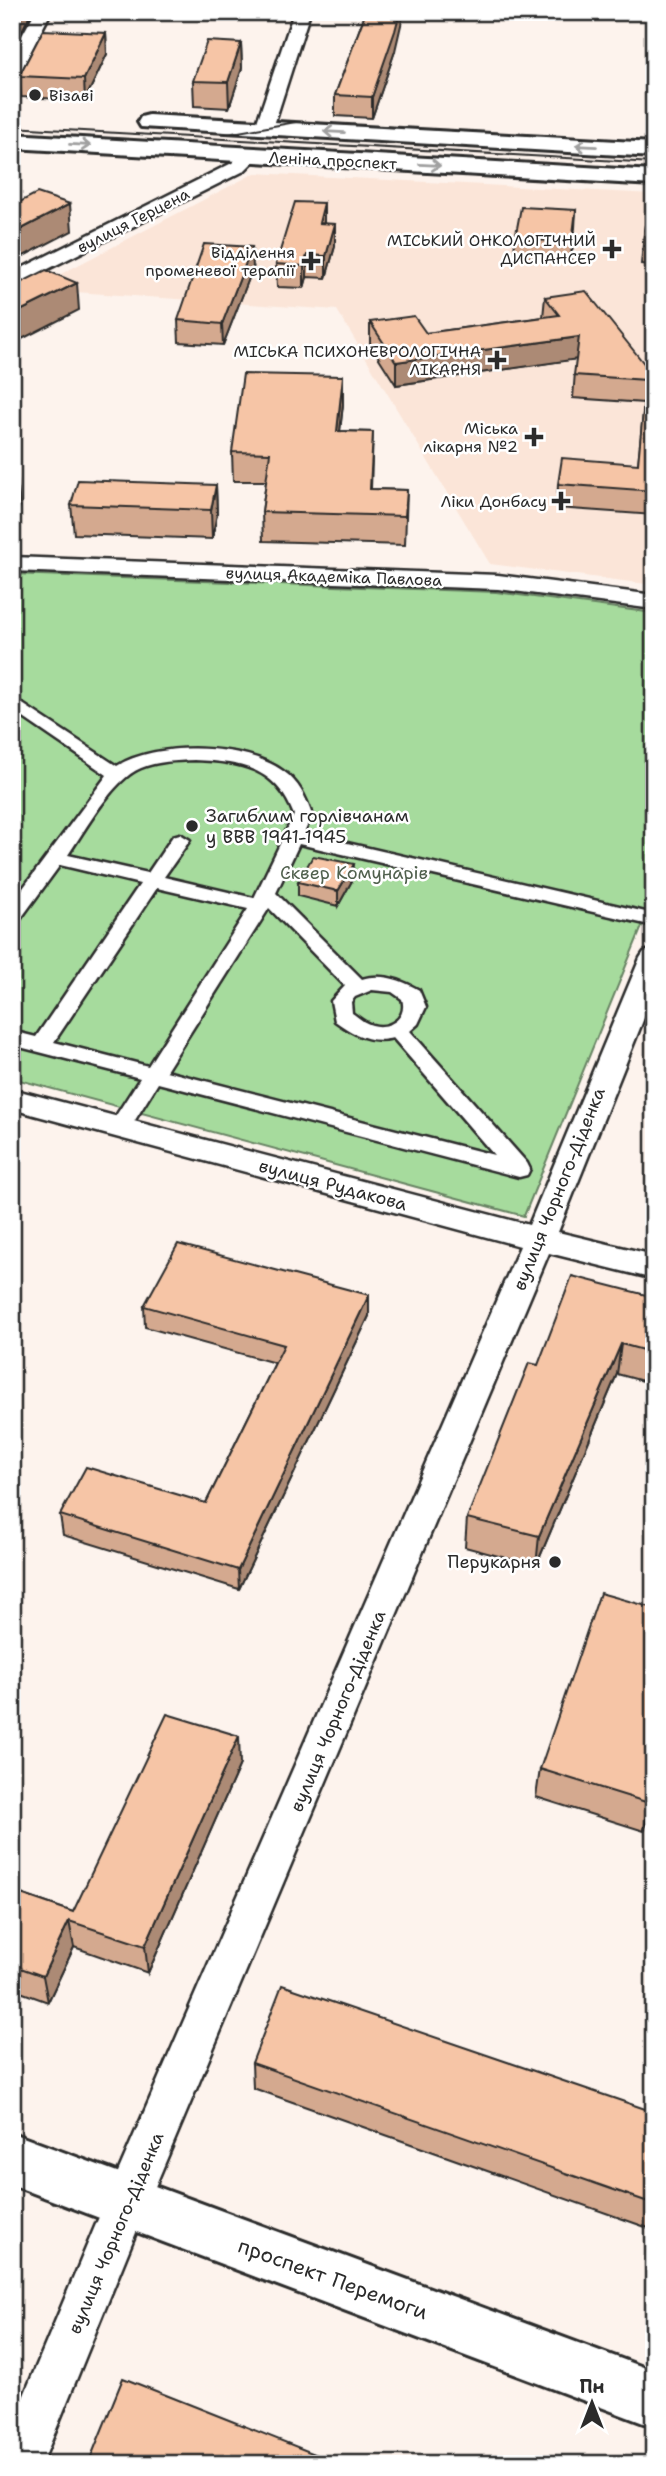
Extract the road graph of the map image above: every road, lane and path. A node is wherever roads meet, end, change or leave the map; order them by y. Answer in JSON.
{"nodes":[{"id":1,"x":43,"y":12,"type":"edge"},
{"id":2,"x":302,"y":12,"type":"edge"},
{"id":3,"x":12,"y":70,"type":"edge"},
{"id":4,"x":131,"y":121,"type":"dead end"},
{"id":5,"x":264,"y":128,"type":"junction"},
{"id":6,"x":12,"y":141,"type":"edge"},
{"id":7,"x":654,"y":150,"type":"edge"},
{"id":8,"x":251,"y":155,"type":"junction"},
{"id":9,"x":654,"y":178,"type":"edge"},
{"id":10,"x":12,"y":281,"type":"edge"},
{"id":11,"x":12,"y":564,"type":"edge"},
{"id":12,"x":654,"y":602,"type":"edge"},
{"id":13,"x":12,"y":702,"type":"edge"},
{"id":14,"x":117,"y":774,"type":"junction"},
{"id":15,"x":295,"y":837,"type":"junction"},
{"id":16,"x":180,"y":840,"type":"dead end"},
{"id":17,"x":55,"y":858,"type":"junction"},
{"id":18,"x":153,"y":881,"type":"junction"},
{"id":19,"x":263,"y":900,"type":"junction"},
{"id":20,"x":12,"y":917,"type":"edge"},
{"id":21,"x":654,"y":920,"type":"edge"},
{"id":22,"x":654,"y":958,"type":"edge"},
{"id":23,"x":358,"y":986,"type":"junction"},
{"id":24,"x":398,"y":1030,"type":"junction"},
{"id":25,"x":12,"y":1038,"type":"edge"},
{"id":26,"x":41,"y":1045,"type":"junction"},
{"id":27,"x":153,"y":1074,"type":"junction"},
{"id":28,"x":12,"y":1099,"type":"edge"},
{"id":29,"x":119,"y":1128,"type":"junction"},
{"id":30,"x":539,"y":1239,"type":"junction"},
{"id":31,"x":654,"y":1267,"type":"edge"},
{"id":32,"x":12,"y":2159,"type":"edge"},
{"id":33,"x":127,"y":2201,"type":"junction"},
{"id":34,"x":654,"y":2399,"type":"edge"},
{"id":35,"x":19,"y":2464,"type":"edge"}],
"edges":[{"from":1,"to":3,"type":"street"},
{"from":2,"to":5,"type":"street"},
{"from":4,"to":5,"type":"main road","name":"Леніна проспект"},
{"from":7,"to":5,"type":"main road","name":"Леніна проспект","one_way":true},
{"from":5,"to":8,"type":"main road"},
{"from":6,"to":8,"type":"main road","name":"Леніна проспект","one_way":true},
{"from":8,"to":9,"type":"main road","name":"Леніна проспект","one_way":true},
{"from":8,"to":10,"type":"street","name":"вулиця Герцена"},
{"from":11,"to":12,"type":"street","name":"вулиця Академіка Павлова"},
{"from":13,"to":14,"type":"street"},
{"from":14,"to":15,"type":"street"},
{"from":14,"to":17,"type":"street"},
{"from":15,"to":19,"type":"street"},
{"from":15,"to":21,"type":"street"},
{"from":16,"to":18,"type":"street"},
{"from":17,"to":18,"type":"street"},
{"from":17,"to":20,"type":"street"},
{"from":18,"to":19,"type":"street"},
{"from":18,"to":26,"type":"street"},
{"from":19,"to":23,"type":"street"},
{"from":19,"to":27,"type":"street"},
{"from":22,"to":30,"type":"street","name":"вулиця Чорного-Діденка"},
{"from":23,"to":24,"type":"street"},
{"from":23,"to":24,"type":"street"},
{"from":24,"to":27,"type":"street"},
{"from":25,"to":26,"type":"street"},
{"from":26,"to":27,"type":"street"},
{"from":27,"to":29,"type":"street"},
{"from":28,"to":29,"type":"street","name":"вулиця Рудакова"},
{"from":29,"to":30,"type":"street","name":"вулиця Рудакова"},
{"from":30,"to":31,"type":"street","name":"вулиця Рудакова"},
{"from":30,"to":33,"type":"street","name":"вулиця Чорного-Діденка"},
{"from":32,"to":33,"type":"main road","name":"проспект Перемоги"},
{"from":33,"to":34,"type":"main road","name":"проспект Перемоги"},
{"from":33,"to":35,"type":"street","name":"вулиця Чорного-Діденка"}]}
